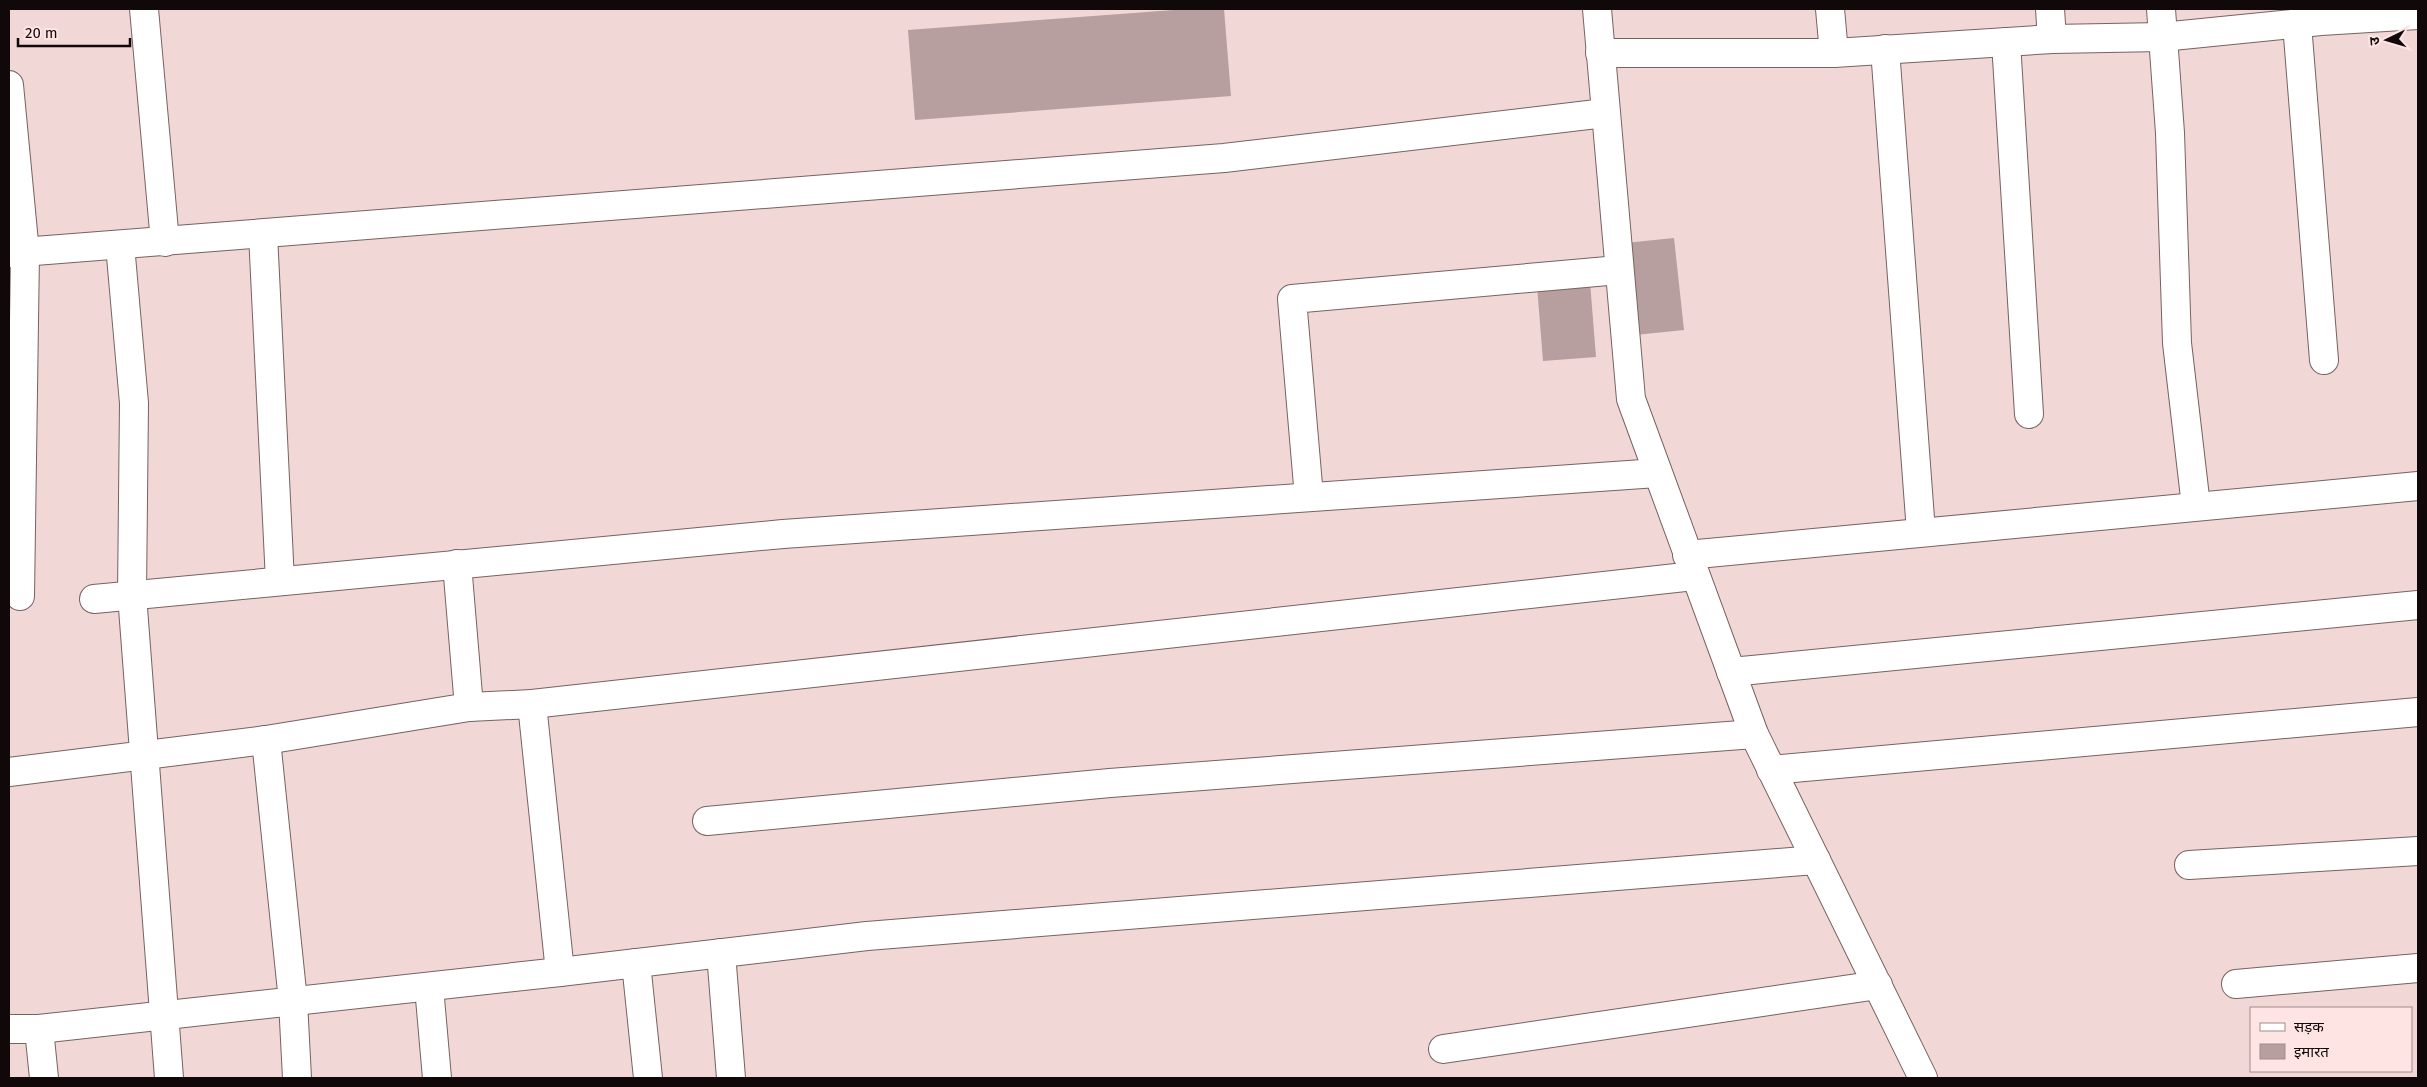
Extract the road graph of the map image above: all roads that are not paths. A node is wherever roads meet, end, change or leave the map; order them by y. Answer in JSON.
{"nodes":[{"id":1,"x":144,"y":9,"type":"edge"},
{"id":2,"x":1597,"y":9,"type":"edge"},
{"id":3,"x":1830,"y":9,"type":"edge"},
{"id":4,"x":2050,"y":9,"type":"edge"},
{"id":5,"x":2162,"y":9,"type":"edge"},
{"id":6,"x":2418,"y":15,"type":"edge"},
{"id":7,"x":2313,"y":18,"type":"edge"},
{"id":8,"x":2162,"y":37,"type":"junction"},
{"id":9,"x":2052,"y":39,"type":"junction"},
{"id":10,"x":2006,"y":42,"type":"junction"},
{"id":11,"x":1885,"y":50,"type":"junction"},
{"id":12,"x":1600,"y":53,"type":"junction"},
{"id":13,"x":1834,"y":53,"type":"junction"},
{"id":14,"x":9,"y":85,"type":"edge"},
{"id":15,"x":1605,"y":113,"type":"junction"},
{"id":16,"x":263,"y":234,"type":"junction"},
{"id":17,"x":165,"y":242,"type":"junction"},
{"id":18,"x":120,"y":245,"type":"junction"},
{"id":19,"x":17,"y":253,"type":"edge"},
{"id":20,"x":1619,"y":270,"type":"junction"},
{"id":21,"x":2324,"y":360,"type":"dead end"},
{"id":22,"x":2029,"y":414,"type":"dead end"},
{"id":23,"x":1657,"y":473,"type":"junction"},
{"id":24,"x":2418,"y":486,"type":"edge"},
{"id":25,"x":1310,"y":497,"type":"junction"},
{"id":26,"x":2196,"y":506,"type":"junction"},
{"id":27,"x":1921,"y":532,"type":"junction"},
{"id":28,"x":457,"y":564,"type":"junction"},
{"id":29,"x":1691,"y":566,"type":"junction"},
{"id":30,"x":280,"y":581,"type":"junction"},
{"id":31,"x":132,"y":595,"type":"junction"},
{"id":32,"x":20,"y":596,"type":"dead end"},
{"id":33,"x":94,"y":599,"type":"dead end"},
{"id":34,"x":2418,"y":605,"type":"edge"},
{"id":35,"x":1731,"y":672,"type":"junction"},
{"id":36,"x":532,"y":704,"type":"junction"},
{"id":37,"x":469,"y":707,"type":"junction"},
{"id":38,"x":2418,"y":712,"type":"edge"},
{"id":39,"x":1754,"y":734,"type":"junction"},
{"id":40,"x":266,"y":740,"type":"junction"},
{"id":41,"x":144,"y":755,"type":"junction"},
{"id":42,"x":1771,"y":770,"type":"junction"},
{"id":43,"x":9,"y":772,"type":"edge"},
{"id":44,"x":707,"y":821,"type":"dead end"},
{"id":45,"x":2418,"y":851,"type":"edge"},
{"id":46,"x":1816,"y":860,"type":"junction"},
{"id":47,"x":2189,"y":865,"type":"dead end"},
{"id":48,"x":721,"y":953,"type":"junction"},
{"id":49,"x":636,"y":963,"type":"junction"},
{"id":50,"x":2418,"y":968,"type":"edge"},
{"id":51,"x":560,"y":972,"type":"junction"},
{"id":52,"x":2236,"y":984,"type":"dead end"},
{"id":53,"x":1878,"y":985,"type":"junction"},
{"id":54,"x":429,"y":987,"type":"junction"},
{"id":55,"x":293,"y":1001,"type":"junction"},
{"id":56,"x":164,"y":1015,"type":"junction"},
{"id":57,"x":39,"y":1028,"type":"junction"},
{"id":58,"x":9,"y":1029,"type":"edge"},
{"id":59,"x":1443,"y":1049,"type":"dead end"},
{"id":60,"x":44,"y":1078,"type":"edge"},
{"id":61,"x":169,"y":1078,"type":"edge"},
{"id":62,"x":297,"y":1078,"type":"edge"},
{"id":63,"x":437,"y":1078,"type":"edge"},
{"id":64,"x":648,"y":1078,"type":"edge"},
{"id":65,"x":731,"y":1078,"type":"edge"},
{"id":66,"x":1923,"y":1078,"type":"edge"}],
"edges":[{"from":1,"to":17,"type":"street"},
{"from":2,"to":12,"type":"street"},
{"from":3,"to":13,"type":"street"},
{"from":4,"to":9,"type":"street"},
{"from":5,"to":8,"type":"street"},
{"from":6,"to":7,"type":"street"},
{"from":7,"to":8,"type":"street"},
{"from":7,"to":21,"type":"street"},
{"from":8,"to":9,"type":"street"},
{"from":8,"to":26,"type":"street"},
{"from":9,"to":10,"type":"street"},
{"from":10,"to":11,"type":"street"},
{"from":10,"to":22,"type":"street"},
{"from":11,"to":13,"type":"street"},
{"from":11,"to":27,"type":"street"},
{"from":12,"to":13,"type":"street"},
{"from":12,"to":15,"type":"street"},
{"from":14,"to":19,"type":"street"},
{"from":15,"to":16,"type":"street"},
{"from":15,"to":20,"type":"street"},
{"from":16,"to":17,"type":"street"},
{"from":16,"to":30,"type":"street"},
{"from":17,"to":18,"type":"street"},
{"from":18,"to":19,"type":"street"},
{"from":18,"to":31,"type":"street"},
{"from":19,"to":32,"type":"street"},
{"from":20,"to":23,"type":"street"},
{"from":20,"to":25,"type":"street"},
{"from":23,"to":25,"type":"street"},
{"from":23,"to":29,"type":"street"},
{"from":24,"to":26,"type":"street"},
{"from":25,"to":28,"type":"street"},
{"from":26,"to":27,"type":"street"},
{"from":27,"to":29,"type":"street"},
{"from":28,"to":30,"type":"street"},
{"from":28,"to":37,"type":"street"},
{"from":29,"to":35,"type":"street"},
{"from":29,"to":36,"type":"street"},
{"from":30,"to":31,"type":"street"},
{"from":31,"to":33,"type":"street"},
{"from":31,"to":41,"type":"street"},
{"from":34,"to":35,"type":"street"},
{"from":35,"to":39,"type":"street"},
{"from":36,"to":37,"type":"street"},
{"from":36,"to":51,"type":"street"},
{"from":37,"to":40,"type":"street"},
{"from":38,"to":42,"type":"street"},
{"from":39,"to":42,"type":"street"},
{"from":39,"to":44,"type":"street"},
{"from":40,"to":41,"type":"street"},
{"from":40,"to":55,"type":"street"},
{"from":41,"to":43,"type":"street"},
{"from":41,"to":56,"type":"street"},
{"from":42,"to":46,"type":"street"},
{"from":45,"to":47,"type":"street"},
{"from":46,"to":48,"type":"street"},
{"from":46,"to":53,"type":"street"},
{"from":48,"to":49,"type":"street"},
{"from":48,"to":65,"type":"street"},
{"from":49,"to":51,"type":"street"},
{"from":49,"to":64,"type":"street"},
{"from":50,"to":52,"type":"street"},
{"from":51,"to":54,"type":"street"},
{"from":53,"to":59,"type":"street"},
{"from":53,"to":66,"type":"street"},
{"from":54,"to":55,"type":"street"},
{"from":54,"to":63,"type":"street"},
{"from":55,"to":56,"type":"street"},
{"from":55,"to":62,"type":"street"},
{"from":56,"to":57,"type":"street"},
{"from":56,"to":61,"type":"street"},
{"from":57,"to":58,"type":"street"},
{"from":57,"to":60,"type":"street"}]}
